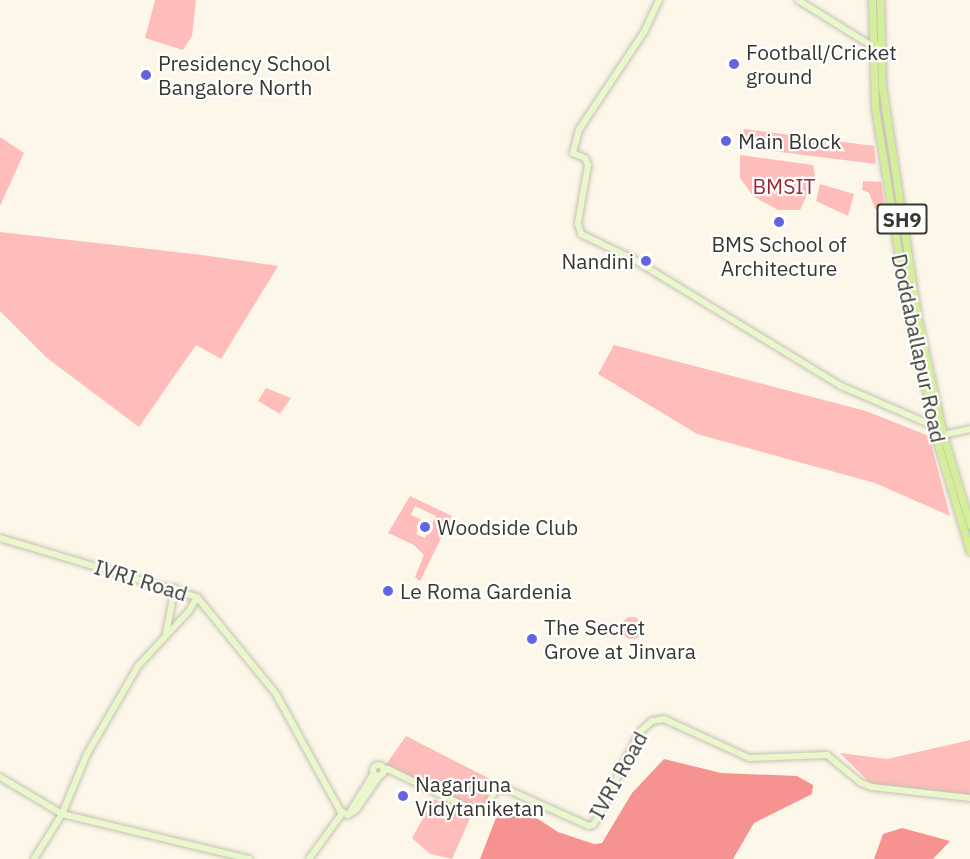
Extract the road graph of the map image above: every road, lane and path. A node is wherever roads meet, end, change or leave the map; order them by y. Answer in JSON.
{"nodes":[{"id":1,"x":659,"y":0,"type":"edge"},
{"id":2,"x":798,"y":0,"type":"edge"},
{"id":3,"x":872,"y":0,"type":"edge"},
{"id":4,"x":880,"y":0,"type":"edge"},
{"id":5,"x":876,"y":46,"type":"junction"},
{"id":6,"x":938,"y":426,"type":"junction"},
{"id":7,"x":970,"y":429,"type":"edge"},
{"id":8,"x":940,"y":436,"type":"junction"},
{"id":9,"x":970,"y":525,"type":"edge"},
{"id":10,"x":0,"y":538,"type":"edge"},
{"id":11,"x":970,"y":551,"type":"edge"},
{"id":12,"x":175,"y":588,"type":"junction"},
{"id":13,"x":197,"y":597,"type":"junction"},
{"id":14,"x":171,"y":619,"type":"junction"},
{"id":15,"x":178,"y":622,"type":"junction"},
{"id":16,"x":164,"y":636,"type":"junction"},
{"id":17,"x":0,"y":777,"type":"edge"},
{"id":18,"x":970,"y":798,"type":"edge"},
{"id":19,"x":63,"y":814,"type":"junction"},
{"id":20,"x":345,"y":814,"type":"junction"},
{"id":21,"x":34,"y":859,"type":"edge"},
{"id":22,"x":249,"y":859,"type":"edge"},
{"id":23,"x":309,"y":859,"type":"edge"}],
"edges":[{"from":1,"to":6,"type":"street"},
{"from":2,"to":5,"type":"street"},
{"from":3,"to":5,"type":"main road","name":"Doddaballapur Road","number":"SH9"},
{"from":4,"to":5,"type":"main road","name":"Doddaballapur Road","number":"SH9"},
{"from":5,"to":6,"type":"main road","name":"Doddaballapur Road","number":"SH9"},
{"from":6,"to":8,"type":"main road","name":"Doddaballapur Road","number":"SH9"},
{"from":7,"to":8,"type":"street"},
{"from":8,"to":9,"type":"main road","name":"Doddaballapur Road","number":"SH9"},
{"from":8,"to":11,"type":"main road","name":"Doddaballapur Road","number":"SH9"},
{"from":10,"to":12,"type":"street","name":"IVRI Road"},
{"from":12,"to":13,"type":"street","name":"IVRI Road"},
{"from":12,"to":14,"type":"street"},
{"from":13,"to":15,"type":"street"},
{"from":13,"to":20,"type":"street","name":"IVRI Road"},
{"from":14,"to":15,"type":"street"},
{"from":14,"to":16,"type":"street"},
{"from":15,"to":16,"type":"street"},
{"from":16,"to":19,"type":"street"},
{"from":17,"to":19,"type":"street"},
{"from":18,"to":20,"type":"street","name":"IVRI Road"},
{"from":19,"to":21,"type":"street"},
{"from":19,"to":22,"type":"street"},
{"from":20,"to":23,"type":"street"}]}
